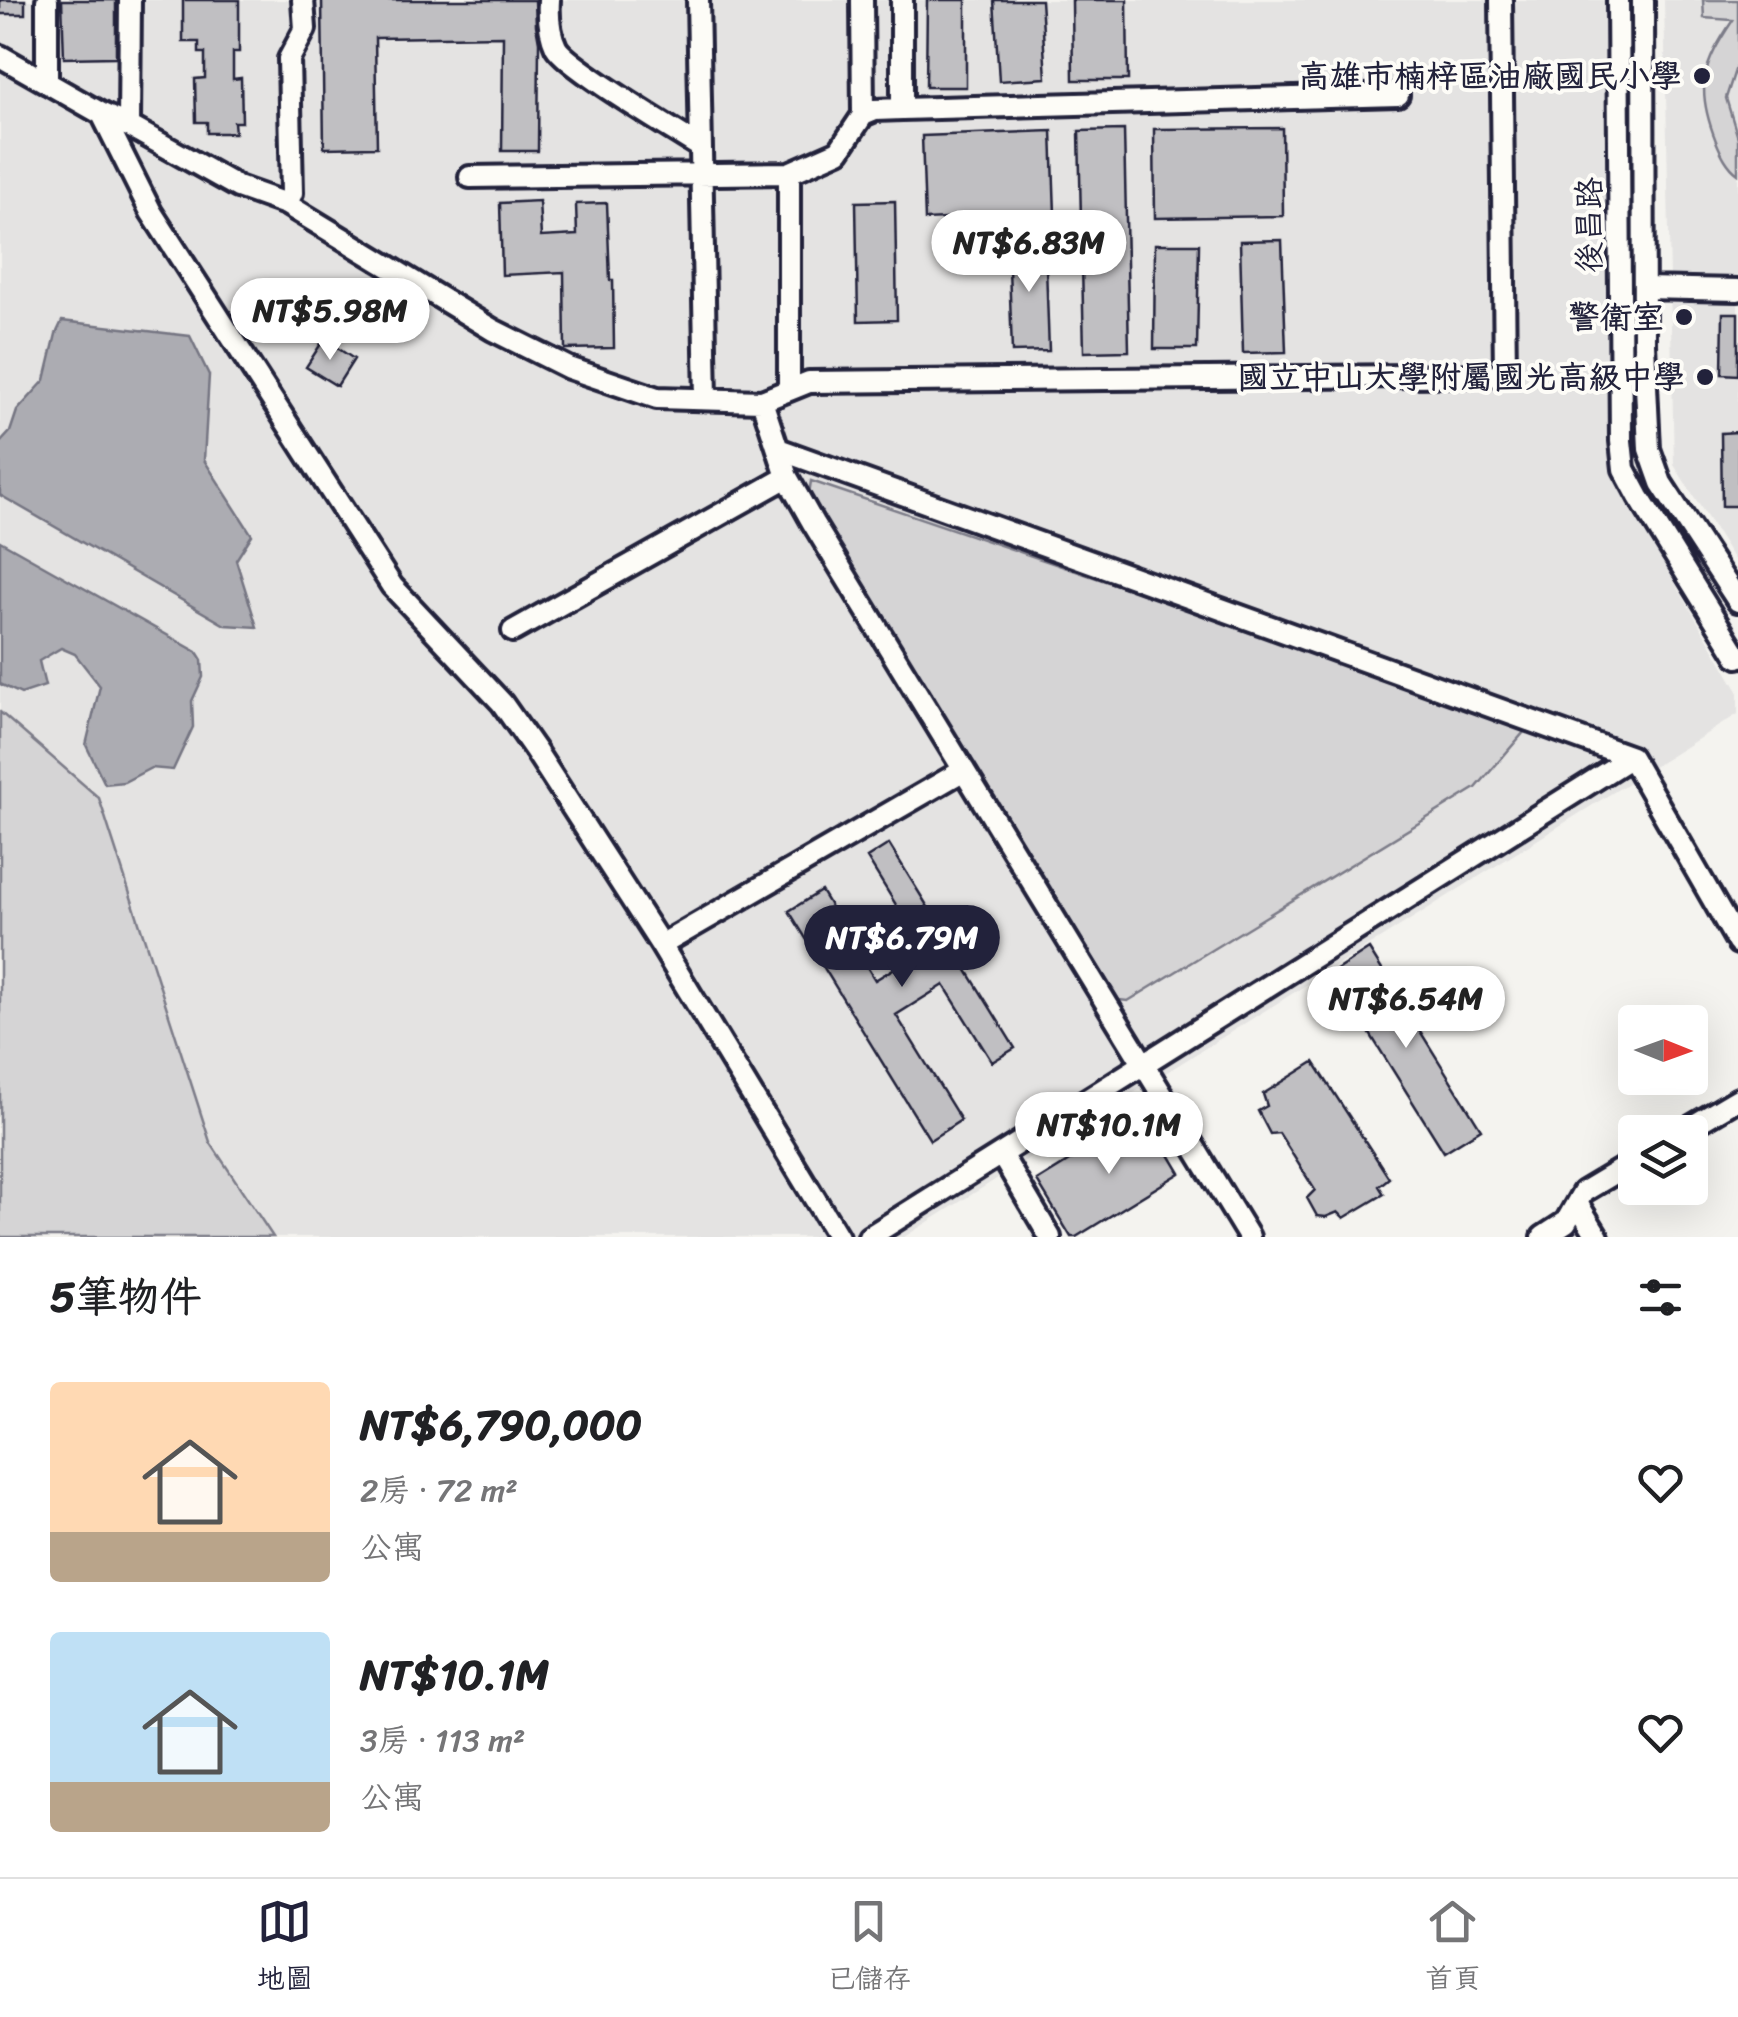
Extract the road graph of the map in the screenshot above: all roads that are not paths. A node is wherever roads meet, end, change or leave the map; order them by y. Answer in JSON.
{"nodes":[{"id":1,"x":46,"y":0,"type":"edge"},
{"id":2,"x":130,"y":0,"type":"edge"},
{"id":3,"x":303,"y":0,"type":"edge"},
{"id":4,"x":549,"y":0,"type":"edge"},
{"id":5,"x":698,"y":0,"type":"edge"},
{"id":6,"x":862,"y":0,"type":"edge"},
{"id":7,"x":902,"y":0,"type":"edge"},
{"id":8,"x":1501,"y":0,"type":"edge"},
{"id":9,"x":1618,"y":0,"type":"edge"},
{"id":10,"x":1643,"y":0,"type":"edge"},
{"id":11,"x":0,"y":56,"type":"edge"},
{"id":12,"x":47,"y":82,"type":"junction"},
{"id":13,"x":1398,"y":96,"type":"dead end"},
{"id":14,"x":902,"y":109,"type":"junction"},
{"id":15,"x":102,"y":114,"type":"junction"},
{"id":16,"x":863,"y":115,"type":"junction"},
{"id":17,"x":130,"y":126,"type":"junction"},
{"id":18,"x":700,"y":147,"type":"junction"},
{"id":19,"x":700,"y":173,"type":"junction"},
{"id":20,"x":789,"y":173,"type":"junction"},
{"id":21,"x":470,"y":177,"type":"dead end"},
{"id":22,"x":286,"y":204,"type":"junction"},
{"id":23,"x":1644,"y":288,"type":"junction"},
{"id":24,"x":1738,"y":290,"type":"edge"},
{"id":25,"x":788,"y":390,"type":"junction"},
{"id":26,"x":706,"y":399,"type":"junction"},
{"id":27,"x":762,"y":401,"type":"junction"},
{"id":28,"x":778,"y":449,"type":"junction"},
{"id":29,"x":787,"y":477,"type":"junction"},
{"id":30,"x":1738,"y":601,"type":"edge"},
{"id":31,"x":513,"y":631,"type":"dead end"},
{"id":32,"x":1738,"y":657,"type":"edge"},
{"id":33,"x":1631,"y":757,"type":"junction"},
{"id":34,"x":964,"y":770,"type":"junction"},
{"id":35,"x":1738,"y":943,"type":"edge"},
{"id":36,"x":662,"y":945,"type":"junction"},
{"id":37,"x":1143,"y":1064,"type":"junction"},
{"id":38,"x":1738,"y":1099,"type":"edge"},
{"id":39,"x":1708,"y":1117,"type":"edge"},
{"id":40,"x":1000,"y":1154,"type":"junction"},
{"id":41,"x":1618,"y":1171,"type":"edge"},
{"id":42,"x":1577,"y":1203,"type":"junction"},
{"id":43,"x":838,"y":1237,"type":"edge"},
{"id":44,"x":869,"y":1237,"type":"edge"},
{"id":45,"x":1050,"y":1237,"type":"edge"},
{"id":46,"x":1249,"y":1237,"type":"edge"},
{"id":47,"x":1543,"y":1237,"type":"edge"},
{"id":48,"x":1598,"y":1237,"type":"edge"}],
"edges":[{"from":1,"to":12,"type":"street"},
{"from":2,"to":17,"type":"street"},
{"from":3,"to":22,"type":"street"},
{"from":4,"to":18,"type":"street"},
{"from":5,"to":18,"type":"street"},
{"from":6,"to":16,"type":"street"},
{"from":7,"to":14,"type":"street"},
{"from":8,"to":25,"type":"street"},
{"from":9,"to":32,"type":"street","name":"後昌路"},
{"from":10,"to":23,"type":"street","name":"後昌路"},
{"from":11,"to":12,"type":"street"},
{"from":12,"to":15,"type":"street"},
{"from":13,"to":14,"type":"street"},
{"from":14,"to":16,"type":"street"},
{"from":15,"to":17,"type":"street"},
{"from":15,"to":36,"type":"street"},
{"from":16,"to":20,"type":"street"},
{"from":17,"to":22,"type":"street"},
{"from":18,"to":19,"type":"street"},
{"from":19,"to":20,"type":"street"},
{"from":19,"to":21,"type":"street"},
{"from":19,"to":26,"type":"street"},
{"from":20,"to":25,"type":"street"},
{"from":22,"to":26,"type":"street"},
{"from":23,"to":24,"type":"street"},
{"from":23,"to":30,"type":"street","name":"後昌路"},
{"from":25,"to":27,"type":"street"},
{"from":26,"to":27,"type":"street"},
{"from":27,"to":28,"type":"street"},
{"from":28,"to":29,"type":"street"},
{"from":28,"to":33,"type":"street"},
{"from":29,"to":31,"type":"street"},
{"from":29,"to":34,"type":"street"},
{"from":33,"to":35,"type":"street"},
{"from":33,"to":37,"type":"street"},
{"from":34,"to":36,"type":"street"},
{"from":34,"to":37,"type":"street"},
{"from":36,"to":43,"type":"street"},
{"from":37,"to":40,"type":"street"},
{"from":37,"to":46,"type":"street"},
{"from":38,"to":39,"type":"street"},
{"from":40,"to":44,"type":"street"},
{"from":40,"to":45,"type":"street"},
{"from":41,"to":42,"type":"street"},
{"from":42,"to":47,"type":"street"},
{"from":42,"to":48,"type":"street"}]}
